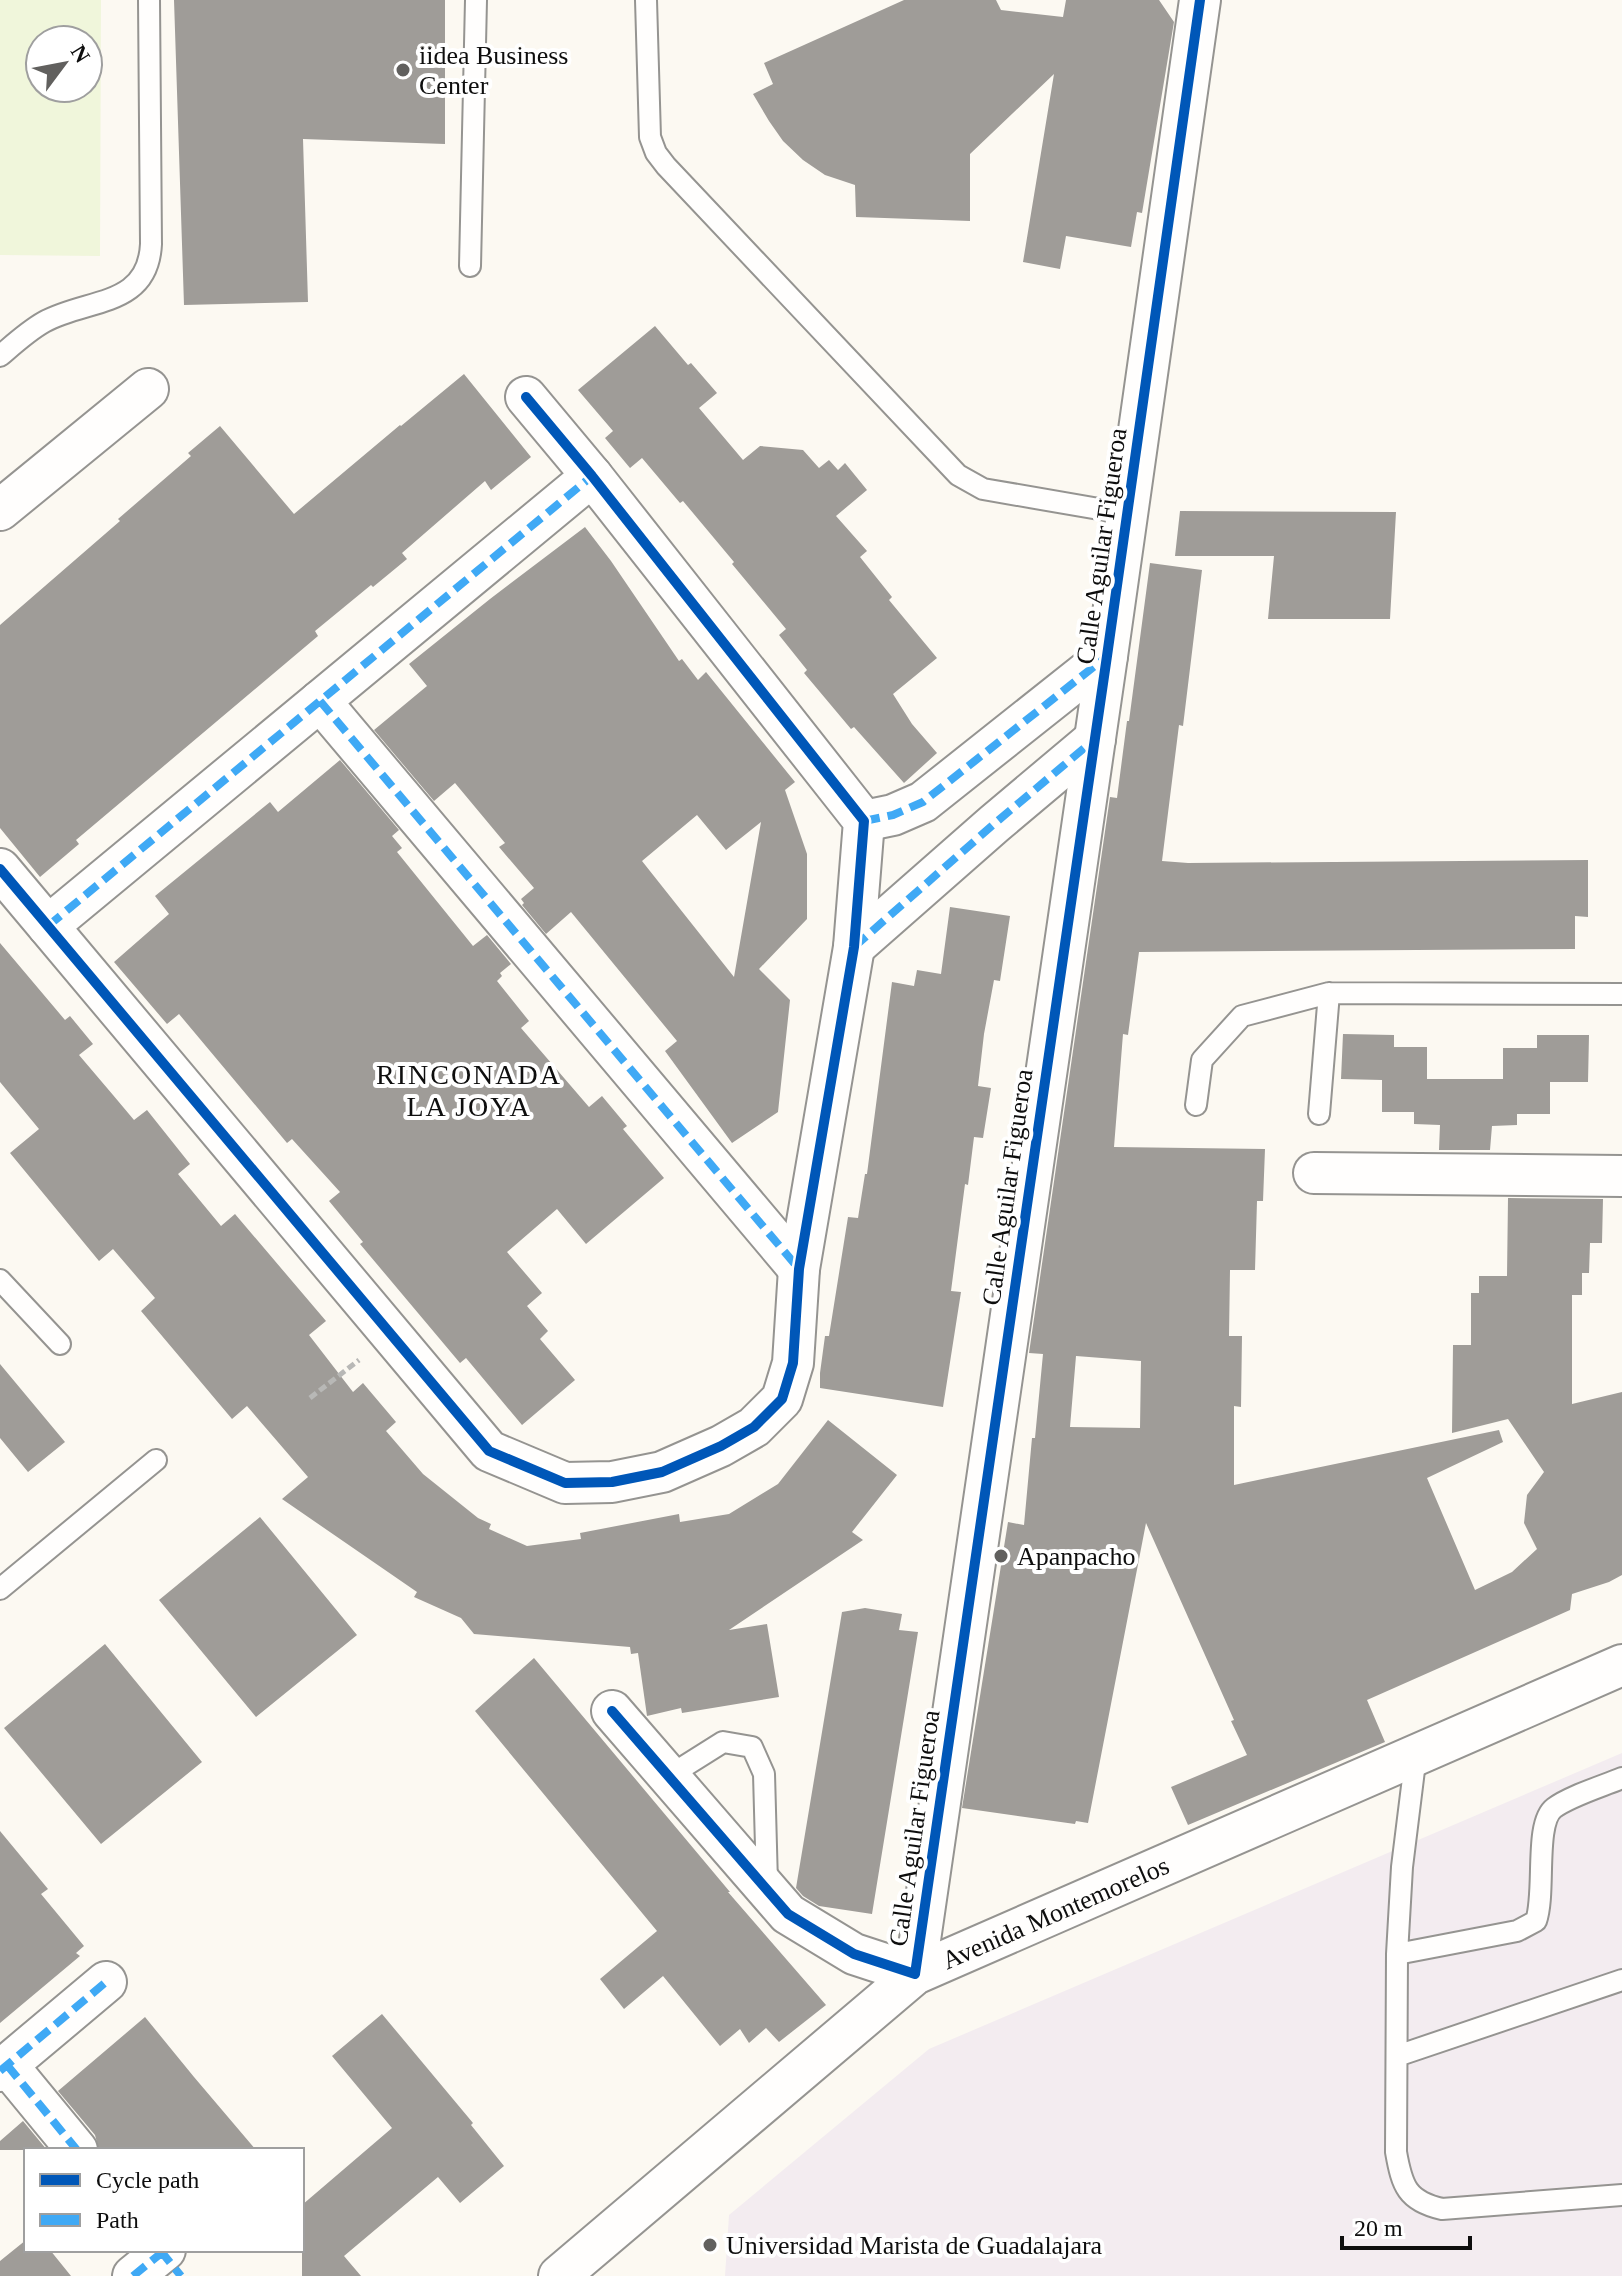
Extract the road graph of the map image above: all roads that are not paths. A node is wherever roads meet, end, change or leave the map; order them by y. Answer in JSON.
{"nodes":[{"id":1,"x":149,"y":0,"type":"edge"},
{"id":2,"x":476,"y":0,"type":"edge"},
{"id":3,"x":646,"y":0,"type":"edge"},
{"id":4,"x":1200,"y":0,"type":"edge"},
{"id":5,"x":470,"y":266,"type":"dead end"},
{"id":6,"x":0,"y":356,"type":"edge"},
{"id":7,"x":148,"y":389,"type":"dead end"},
{"id":8,"x":526,"y":397,"type":"dead end"},
{"id":9,"x":592,"y":476,"type":"junction"},
{"id":10,"x":0,"y":510,"type":"edge"},
{"id":11,"x":1128,"y":514,"type":"junction"},
{"id":12,"x":1107,"y":656,"type":"junction"},
{"id":13,"x":320,"y":701,"type":"junction"},
{"id":14,"x":1095,"y":739,"type":"junction"},
{"id":15,"x":864,"y":821,"type":"junction"},
{"id":16,"x":0,"y":869,"type":"edge"},
{"id":17,"x":48,"y":926,"type":"junction"},
{"id":18,"x":854,"y":947,"type":"junction"},
{"id":19,"x":1329,"y":993,"type":"junction"},
{"id":20,"x":1622,"y":994,"type":"edge"},
{"id":21,"x":1196,"y":1105,"type":"dead end"},
{"id":22,"x":1319,"y":1114,"type":"dead end"},
{"id":23,"x":1314,"y":1173,"type":"dead end"},
{"id":24,"x":1622,"y":1176,"type":"edge"},
{"id":25,"x":799,"y":1269,"type":"junction"},
{"id":26,"x":0,"y":1280,"type":"edge"},
{"id":27,"x":60,"y":1344,"type":"dead end"},
{"id":28,"x":156,"y":1460,"type":"dead end"},
{"id":29,"x":0,"y":1589,"type":"edge"},
{"id":30,"x":1622,"y":1665,"type":"edge"},
{"id":31,"x":612,"y":1711,"type":"dead end"},
{"id":32,"x":1416,"y":1754,"type":"junction"},
{"id":33,"x":669,"y":1776,"type":"junction"},
{"id":34,"x":1622,"y":1778,"type":"edge"},
{"id":35,"x":767,"y":1890,"type":"junction"},
{"id":36,"x":1397,"y":1954,"type":"junction"},
{"id":37,"x":915,"y":1974,"type":"junction"},
{"id":38,"x":1622,"y":1980,"type":"edge"},
{"id":39,"x":106,"y":1982,"type":"dead end"},
{"id":40,"x":1397,"y":2056,"type":"junction"},
{"id":41,"x":3,"y":2068,"type":"edge"},
{"id":42,"x":75,"y":2148,"type":"edge"},
{"id":43,"x":1622,"y":2195,"type":"edge"},
{"id":44,"x":559,"y":2276,"type":"edge"}],
"edges":[{"from":1,"to":6,"type":"lane"},
{"from":2,"to":5,"type":"lane"},
{"from":3,"to":11,"type":"lane"},
{"from":4,"to":11,"type":"street","name":"Calle Aguilar Figueroa"},
{"from":7,"to":10,"type":"street"},
{"from":8,"to":9,"type":"street"},
{"from":9,"to":13,"type":"street"},
{"from":9,"to":15,"type":"street"},
{"from":11,"to":12,"type":"street","name":"Calle Aguilar Figueroa"},
{"from":12,"to":14,"type":"street","name":"Calle Aguilar Figueroa"},
{"from":12,"to":15,"type":"street"},
{"from":13,"to":17,"type":"street"},
{"from":13,"to":25,"type":"street"},
{"from":14,"to":18,"type":"street"},
{"from":14,"to":37,"type":"street","name":"Calle Aguilar Figueroa"},
{"from":15,"to":18,"type":"street"},
{"from":16,"to":17,"type":"street"},
{"from":17,"to":25,"type":"street"},
{"from":18,"to":25,"type":"street"},
{"from":19,"to":20,"type":"lane"},
{"from":19,"to":21,"type":"lane"},
{"from":19,"to":22,"type":"lane"},
{"from":23,"to":24,"type":"street"},
{"from":26,"to":27,"type":"lane"},
{"from":28,"to":29,"type":"lane"},
{"from":30,"to":32,"type":"street","name":"Avenida Montemorelos"},
{"from":31,"to":33,"type":"street","name":"Calle Aguilar Figueroa"},
{"from":32,"to":36,"type":"lane"},
{"from":32,"to":37,"type":"street","name":"Avenida Montemorelos"},
{"from":33,"to":35,"type":"street","name":"Calle Aguilar Figueroa"},
{"from":33,"to":35,"type":"lane"},
{"from":34,"to":36,"type":"lane"},
{"from":35,"to":37,"type":"street","name":"Calle Aguilar Figueroa"},
{"from":36,"to":40,"type":"lane"},
{"from":37,"to":44,"type":"street","name":"Avenida Montemorelos"},
{"from":38,"to":40,"type":"lane"},
{"from":39,"to":41,"type":"street"},
{"from":40,"to":43,"type":"lane"},
{"from":41,"to":42,"type":"street"}]}
